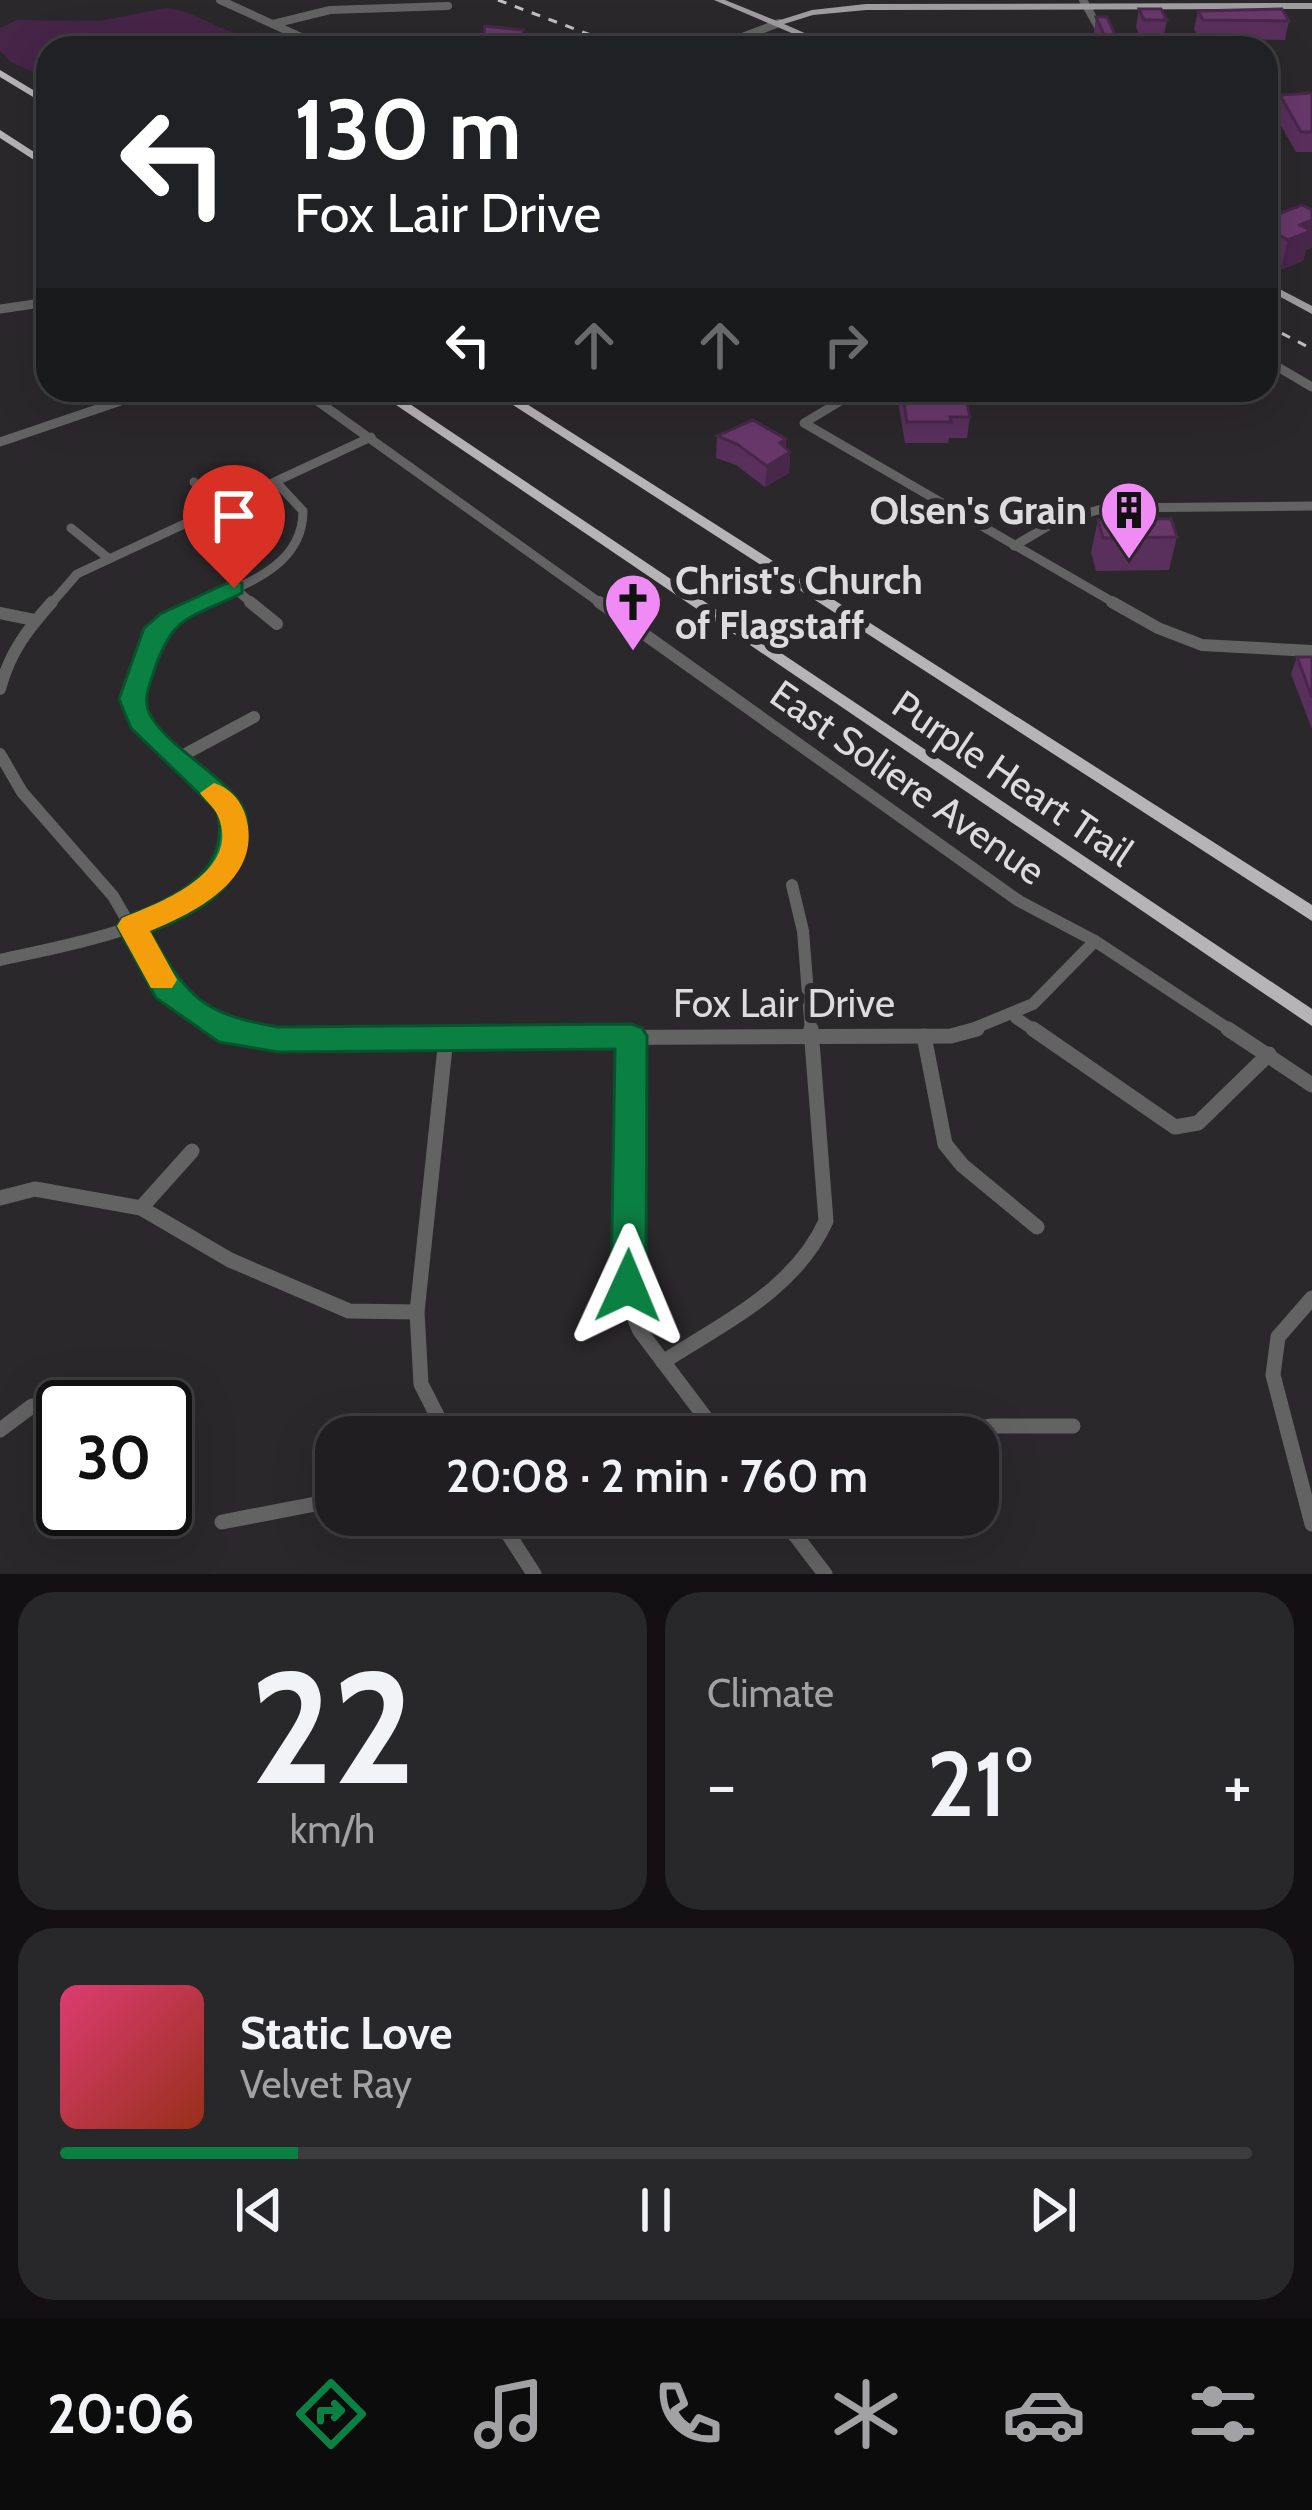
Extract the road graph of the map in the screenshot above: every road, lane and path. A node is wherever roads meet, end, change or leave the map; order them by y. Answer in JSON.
{"nodes":[{"id":1,"x":220,"y":0,"type":"edge"},
{"id":2,"x":718,"y":0,"type":"edge"},
{"id":3,"x":810,"y":1,"type":"edge"},
{"id":4,"x":1085,"y":3,"type":"edge"},
{"id":5,"x":1224,"y":3,"type":"edge"},
{"id":6,"x":1288,"y":3,"type":"edge"},
{"id":7,"x":947,"y":4,"type":"edge"},
{"id":8,"x":448,"y":6,"type":"dead end"},
{"id":9,"x":1312,"y":6,"type":"edge"},
{"id":10,"x":812,"y":13,"type":"junction"},
{"id":11,"x":778,"y":22,"type":"junction"},
{"id":12,"x":272,"y":24,"type":"junction"},
{"id":13,"x":298,"y":36,"type":"edge"},
{"id":14,"x":742,"y":36,"type":"edge"},
{"id":15,"x":809,"y":36,"type":"edge"},
{"id":16,"x":1111,"y":36,"type":"edge"},
{"id":17,"x":0,"y":73,"type":"edge"},
{"id":18,"x":36,"y":96,"type":"edge"},
{"id":19,"x":0,"y":133,"type":"edge"},
{"id":20,"x":36,"y":158,"type":"edge"},
{"id":21,"x":1278,"y":292,"type":"edge"},
{"id":22,"x":36,"y":304,"type":"edge"},
{"id":23,"x":0,"y":310,"type":"edge"},
{"id":24,"x":1312,"y":311,"type":"edge"},
{"id":25,"x":1278,"y":367,"type":"edge"},
{"id":26,"x":1312,"y":387,"type":"edge"},
{"id":27,"x":118,"y":402,"type":"edge"},
{"id":28,"x":320,"y":402,"type":"edge"},
{"id":29,"x":398,"y":402,"type":"edge"},
{"id":30,"x":515,"y":402,"type":"edge"},
{"id":31,"x":839,"y":402,"type":"edge"},
{"id":32,"x":371,"y":436,"type":"junction"},
{"id":33,"x":0,"y":442,"type":"edge"},
{"id":34,"x":194,"y":482,"type":"dead end"},
{"id":35,"x":276,"y":482,"type":"junction"},
{"id":36,"x":1312,"y":506,"type":"edge"},
{"id":37,"x":220,"y":507,"type":"junction"},
{"id":38,"x":71,"y":528,"type":"dead end"},
{"id":39,"x":1015,"y":546,"type":"junction"},
{"id":40,"x":108,"y":558,"type":"junction"},
{"id":41,"x":234,"y":588,"type":"junction"},
{"id":42,"x":0,"y":613,"type":"edge"},
{"id":43,"x":34,"y":620,"type":"junction"},
{"id":44,"x":277,"y":624,"type":"dead end"},
{"id":45,"x":1312,"y":651,"type":"edge"},
{"id":46,"x":0,"y":688,"type":"edge"},
{"id":47,"x":254,"y":717,"type":"dead end"},
{"id":48,"x":0,"y":754,"type":"edge"},
{"id":49,"x":178,"y":758,"type":"junction"},
{"id":50,"x":792,"y":885,"type":"dead end"},
{"id":51,"x":1312,"y":914,"type":"edge"},
{"id":52,"x":132,"y":926,"type":"junction"},
{"id":53,"x":1095,"y":941,"type":"junction"},
{"id":54,"x":0,"y":960,"type":"edge"},
{"id":55,"x":1016,"y":1018,"type":"junction"},
{"id":56,"x":1312,"y":1018,"type":"edge"},
{"id":57,"x":631,"y":1036,"type":"junction"},
{"id":58,"x":924,"y":1036,"type":"junction"},
{"id":59,"x":812,"y":1037,"type":"junction"},
{"id":60,"x":446,"y":1038,"type":"junction"},
{"id":61,"x":1269,"y":1054,"type":"junction"},
{"id":62,"x":1312,"y":1085,"type":"edge"},
{"id":63,"x":192,"y":1150,"type":"dead end"},
{"id":64,"x":0,"y":1198,"type":"edge"},
{"id":65,"x":141,"y":1208,"type":"junction"},
{"id":66,"x":1037,"y":1227,"type":"dead end"},
{"id":67,"x":1312,"y":1298,"type":"edge"},
{"id":68,"x":418,"y":1312,"type":"junction"},
{"id":69,"x":663,"y":1362,"type":"junction"},
{"id":70,"x":32,"y":1406,"type":"dead end"},
{"id":71,"x":437,"y":1416,"type":"edge"},
{"id":72,"x":704,"y":1416,"type":"edge"},
{"id":73,"x":999,"y":1426,"type":"edge"},
{"id":74,"x":1073,"y":1426,"type":"dead end"},
{"id":75,"x":0,"y":1430,"type":"edge"},
{"id":76,"x":315,"y":1504,"type":"edge"},
{"id":77,"x":223,"y":1522,"type":"dead end"},
{"id":78,"x":1312,"y":1525,"type":"edge"},
{"id":79,"x":510,"y":1536,"type":"edge"},
{"id":80,"x":796,"y":1536,"type":"edge"},
{"id":81,"x":534,"y":1574,"type":"edge"},
{"id":82,"x":825,"y":1574,"type":"edge"}],
"edges":[{"from":1,"to":12,"type":"street"},
{"from":2,"to":11,"type":"main road"},
{"from":3,"to":10,"type":"street"},
{"from":4,"to":5,"type":"main road"},
{"from":4,"to":7,"type":"main road"},
{"from":4,"to":16,"type":"street"},
{"from":5,"to":6,"type":"main road"},
{"from":6,"to":9,"type":"main road"},
{"from":7,"to":10,"type":"main road"},
{"from":8,"to":12,"type":"street"},
{"from":10,"to":11,"type":"main road"},
{"from":11,"to":14,"type":"street"},
{"from":11,"to":15,"type":"main road"},
{"from":12,"to":13,"type":"street"},
{"from":17,"to":18,"type":"highway"},
{"from":19,"to":20,"type":"highway"},
{"from":21,"to":24,"type":"main road"},
{"from":22,"to":23,"type":"street"},
{"from":25,"to":26,"type":"street"},
{"from":27,"to":33,"type":"street"},
{"from":28,"to":32,"type":"street","name":"East Soliere Avenue"},
{"from":29,"to":56,"type":"highway","name":"Purple Heart Trail"},
{"from":30,"to":51,"type":"highway","name":"Purple Heart Trail"},
{"from":31,"to":39,"type":"street"},
{"from":32,"to":35,"type":"street"},
{"from":32,"to":53,"type":"street","name":"East Soliere Avenue"},
{"from":34,"to":37,"type":"street"},
{"from":35,"to":37,"type":"street"},
{"from":35,"to":41,"type":"street"},
{"from":36,"to":39,"type":"street"},
{"from":37,"to":40,"type":"street"},
{"from":38,"to":40,"type":"street"},
{"from":39,"to":45,"type":"street"},
{"from":40,"to":43,"type":"street"},
{"from":41,"to":44,"type":"street"},
{"from":41,"to":49,"type":"street"},
{"from":42,"to":43,"type":"street"},
{"from":43,"to":46,"type":"street"},
{"from":47,"to":49,"type":"street"},
{"from":48,"to":52,"type":"street","name":"Fox Lair Drive"},
{"from":49,"to":52,"type":"street"},
{"from":50,"to":59,"type":"street"},
{"from":52,"to":54,"type":"street"},
{"from":52,"to":60,"type":"street","name":"Fox Lair Drive"},
{"from":53,"to":55,"type":"street","name":"Fox Lair Drive"},
{"from":53,"to":61,"type":"street","name":"East Soliere Avenue"},
{"from":55,"to":58,"type":"street","name":"Fox Lair Drive"},
{"from":55,"to":61,"type":"street"},
{"from":57,"to":59,"type":"street","name":"Fox Lair Drive"},
{"from":57,"to":60,"type":"street","name":"Fox Lair Drive"},
{"from":57,"to":69,"type":"street"},
{"from":58,"to":59,"type":"street","name":"Fox Lair Drive"},
{"from":58,"to":66,"type":"street"},
{"from":59,"to":69,"type":"street"},
{"from":60,"to":68,"type":"street"},
{"from":61,"to":62,"type":"street","name":"East Soliere Avenue"},
{"from":63,"to":65,"type":"street"},
{"from":64,"to":65,"type":"street"},
{"from":65,"to":68,"type":"street"},
{"from":67,"to":78,"type":"street"},
{"from":68,"to":71,"type":"street"},
{"from":69,"to":72,"type":"street"},
{"from":70,"to":75,"type":"street"},
{"from":73,"to":74,"type":"street"},
{"from":76,"to":77,"type":"street"},
{"from":79,"to":81,"type":"street"},
{"from":80,"to":82,"type":"street"}]}
